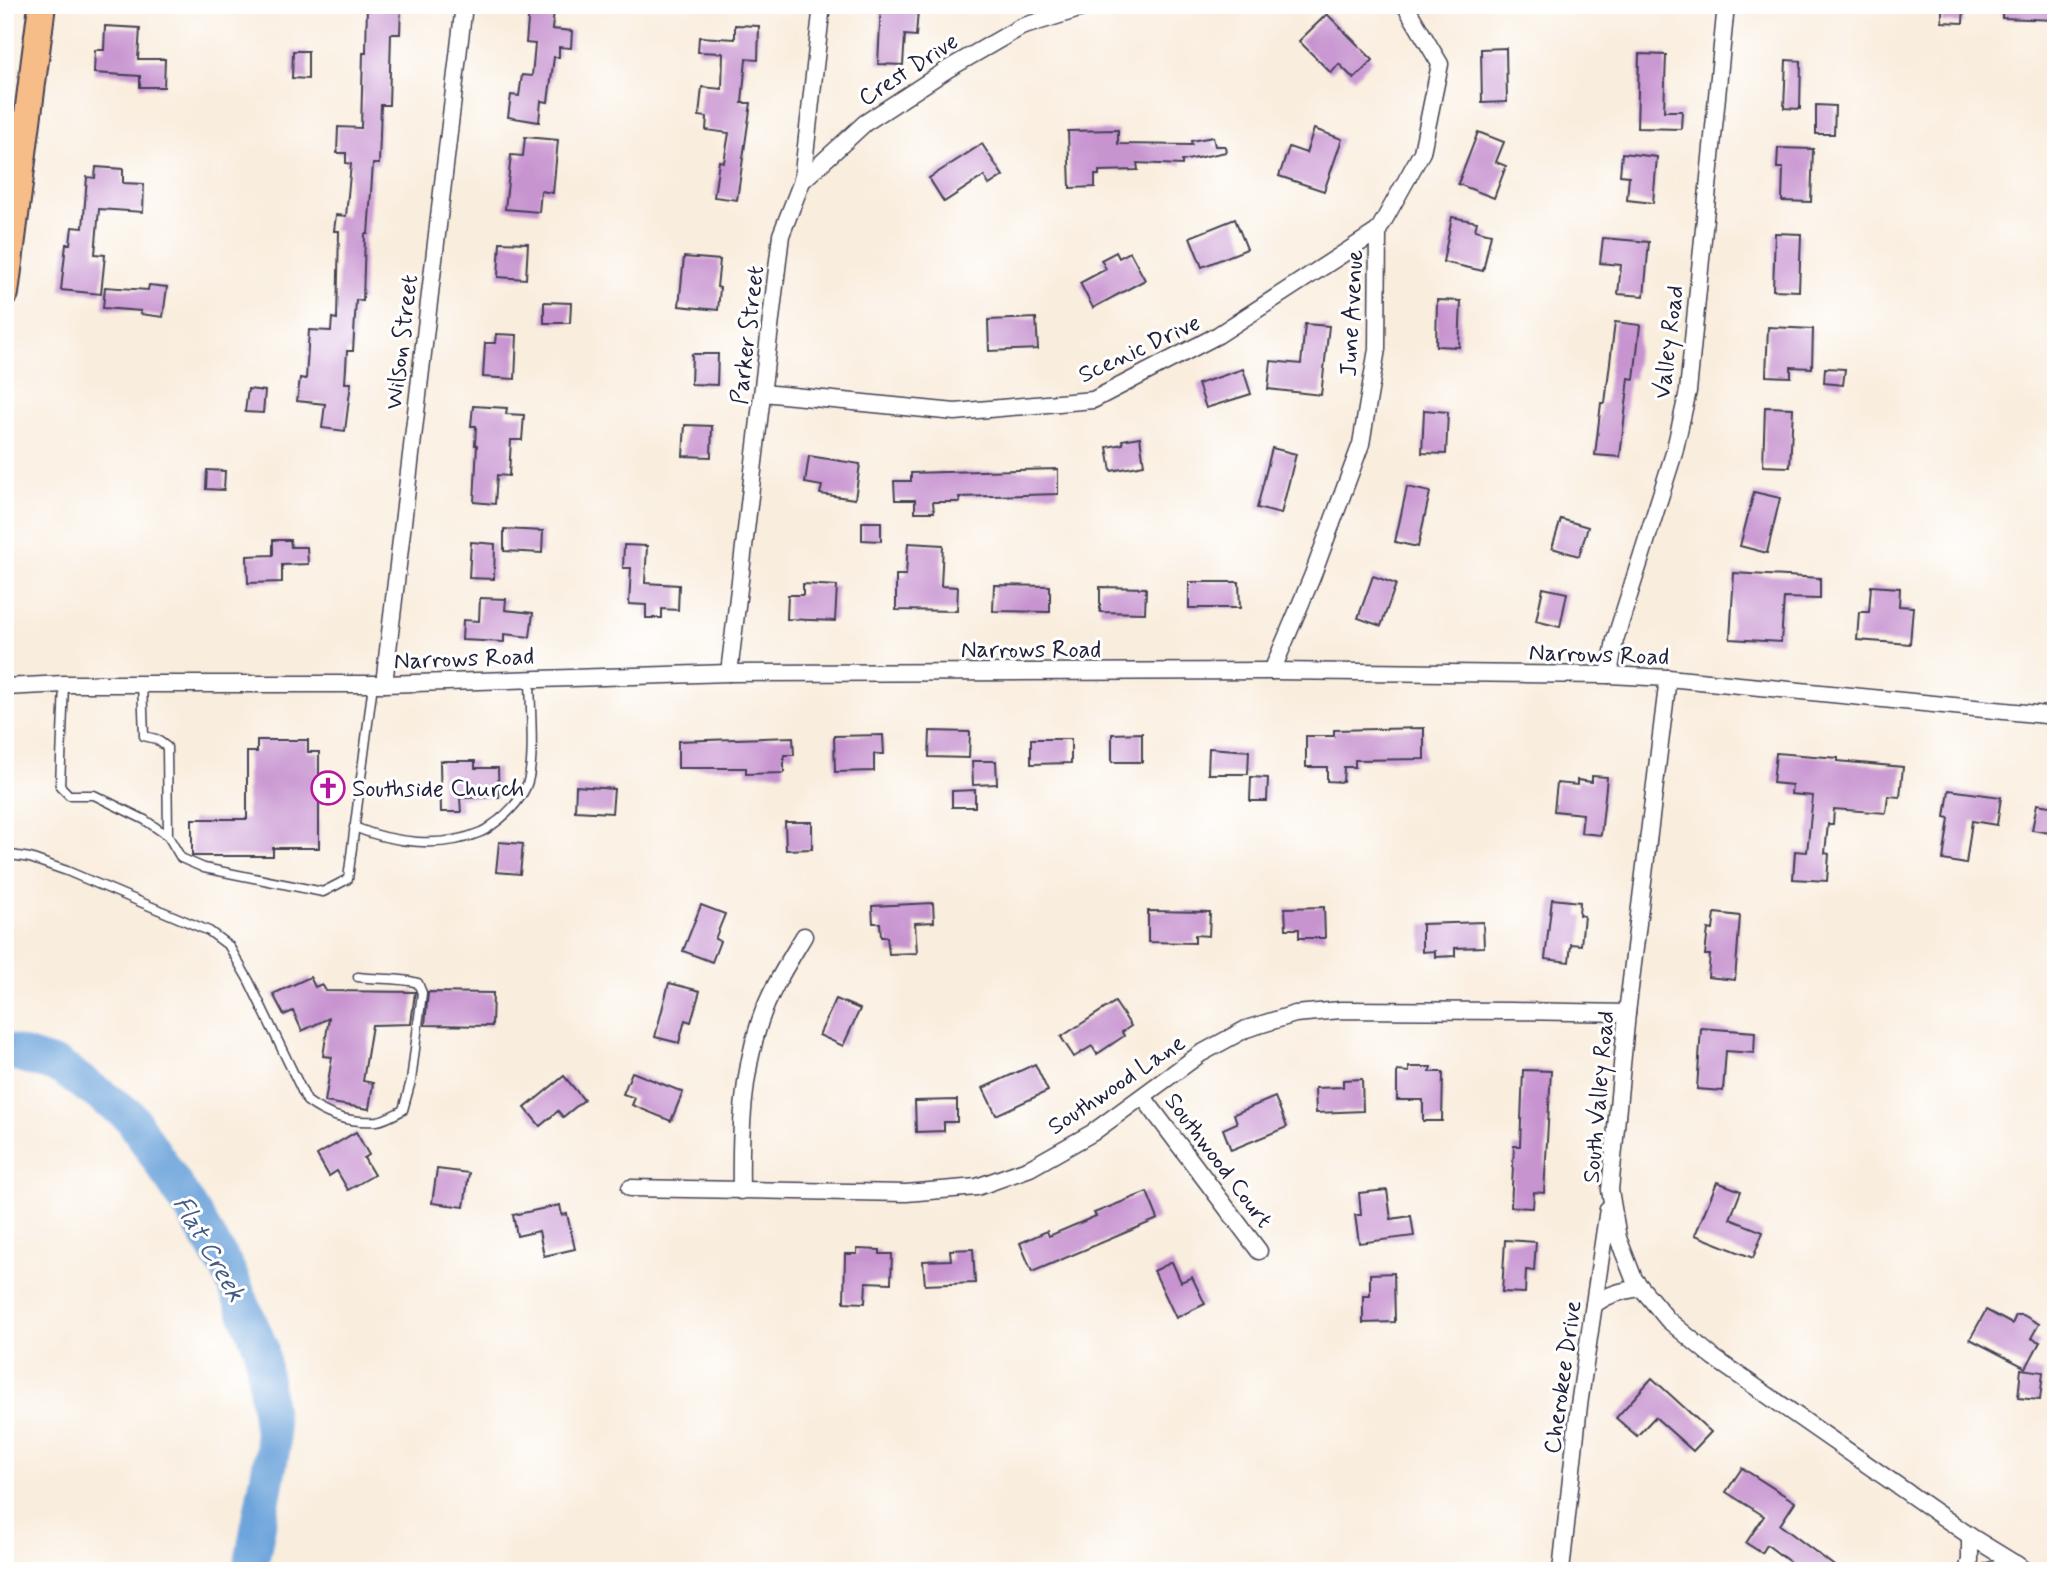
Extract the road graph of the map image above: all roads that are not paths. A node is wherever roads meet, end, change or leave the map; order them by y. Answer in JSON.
{"nodes":[{"id":1,"x":41,"y":5,"type":"edge"},
{"id":2,"x":464,"y":5,"type":"edge"},
{"id":3,"x":821,"y":5,"type":"edge"},
{"id":4,"x":1092,"y":5,"type":"edge"},
{"id":5,"x":1405,"y":5,"type":"edge"},
{"id":6,"x":1726,"y":5,"type":"edge"},
{"id":7,"x":802,"y":181,"type":"junction"},
{"id":8,"x":1378,"y":231,"type":"junction"},
{"id":9,"x":5,"y":293,"type":"edge"},
{"id":10,"x":763,"y":393,"type":"junction"},
{"id":11,"x":1272,"y":671,"type":"junction"},
{"id":12,"x":729,"y":673,"type":"junction"},
{"id":13,"x":1609,"y":675,"type":"junction"},
{"id":14,"x":1668,"y":678,"type":"junction"},
{"id":15,"x":530,"y":679,"type":"junction"},
{"id":16,"x":64,"y":684,"type":"junction"},
{"id":17,"x":142,"y":684,"type":"junction"},
{"id":18,"x":378,"y":684,"type":"junction"},
{"id":19,"x":5,"y":687,"type":"edge"},
{"id":20,"x":2056,"y":716,"type":"edge"},
{"id":21,"x":354,"y":828,"type":"junction"},
{"id":22,"x":168,"y":836,"type":"junction"},
{"id":23,"x":5,"y":854,"type":"edge"},
{"id":24,"x":804,"y":936,"type":"dead end"},
{"id":25,"x":358,"y":977,"type":"dead end"},
{"id":26,"x":1627,"y":1013,"type":"junction"},
{"id":27,"x":1143,"y":1097,"type":"junction"},
{"id":28,"x":630,"y":1188,"type":"dead end"},
{"id":29,"x":1610,"y":1189,"type":"junction"},
{"id":30,"x":741,"y":1191,"type":"junction"},
{"id":31,"x":1259,"y":1251,"type":"dead end"},
{"id":32,"x":1641,"y":1288,"type":"junction"},
{"id":33,"x":1594,"y":1305,"type":"junction"},
{"id":34,"x":1970,"y":1536,"type":"junction"},
{"id":35,"x":2022,"y":1567,"type":"edge"},
{"id":36,"x":1561,"y":1571,"type":"edge"},
{"id":37,"x":1967,"y":1571,"type":"edge"},
{"id":38,"x":1989,"y":1571,"type":"edge"}],
"edges":[{"from":1,"to":9,"type":"highway"},
{"from":2,"to":18,"type":"street","name":"Wilson Street"},
{"from":3,"to":7,"type":"street","name":"Parker Street"},
{"from":4,"to":7,"type":"street","name":"Crest Drive"},
{"from":5,"to":8,"type":"street","name":"June Avenue"},
{"from":6,"to":13,"type":"street","name":"Valley Road"},
{"from":7,"to":10,"type":"street","name":"Parker Street"},
{"from":8,"to":10,"type":"street","name":"Scenic Drive"},
{"from":8,"to":11,"type":"street","name":"June Avenue"},
{"from":10,"to":12,"type":"street","name":"Parker Street"},
{"from":11,"to":12,"type":"street","name":"Narrows Road"},
{"from":11,"to":13,"type":"street","name":"Narrows Road"},
{"from":12,"to":15,"type":"street","name":"Narrows Road"},
{"from":13,"to":14,"type":"street","name":"Narrows Road"},
{"from":14,"to":20,"type":"street","name":"Narrows Road"},
{"from":14,"to":26,"type":"street","name":"South Valley Road"},
{"from":15,"to":18,"type":"street","name":"Narrows Road"},
{"from":15,"to":21,"type":"lane"},
{"from":16,"to":17,"type":"street","name":"Narrows Road"},
{"from":16,"to":19,"type":"street","name":"Narrows Road"},
{"from":16,"to":22,"type":"lane"},
{"from":17,"to":18,"type":"street","name":"Narrows Road"},
{"from":17,"to":22,"type":"lane"},
{"from":18,"to":21,"type":"lane"},
{"from":21,"to":22,"type":"lane"},
{"from":23,"to":25,"type":"lane"},
{"from":24,"to":30,"type":"street"},
{"from":26,"to":27,"type":"street","name":"Southwood Lane"},
{"from":26,"to":29,"type":"street","name":"South Valley Road"},
{"from":27,"to":30,"type":"street","name":"Southwood Lane"},
{"from":27,"to":31,"type":"street","name":"Southwood Court"},
{"from":28,"to":30,"type":"street","name":"Southwood Lane"},
{"from":29,"to":32,"type":"street","name":"South Valley Road"},
{"from":29,"to":33,"type":"street","name":"Cherokee Drive"},
{"from":32,"to":33,"type":"street"},
{"from":32,"to":34,"type":"street","name":"South Valley Road"},
{"from":33,"to":36,"type":"street","name":"Cherokee Drive"},
{"from":34,"to":35,"type":"street","name":"South Valley Road"},
{"from":34,"to":37,"type":"street"},
{"from":35,"to":38,"type":"street"}]}
